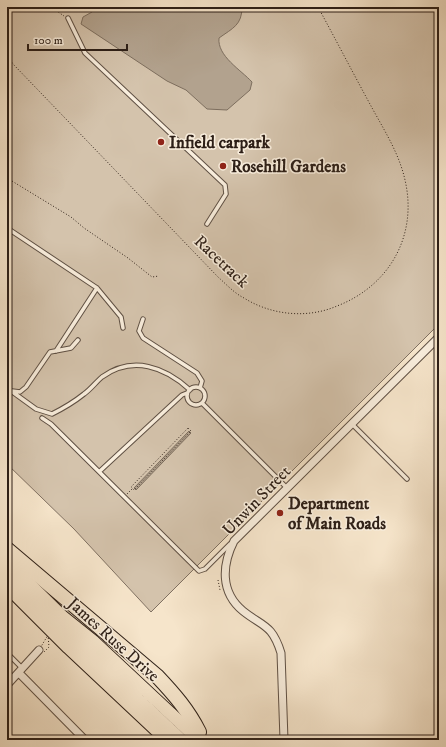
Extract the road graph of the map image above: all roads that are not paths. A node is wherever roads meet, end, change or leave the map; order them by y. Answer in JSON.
{"nodes":[{"id":1,"x":68,"y":18,"type":"road end"},
{"id":2,"x":207,"y":224,"type":"dead end"},
{"id":3,"x":7,"y":228,"type":"edge"},
{"id":4,"x":97,"y":288,"type":"junction"},
{"id":5,"x":143,"y":319,"type":"dead end"},
{"id":6,"x":123,"y":328,"type":"dead end"},
{"id":7,"x":439,"y":337,"type":"edge"},
{"id":8,"x":78,"y":340,"type":"dead end"},
{"id":9,"x":56,"y":351,"type":"junction"},
{"id":10,"x":200,"y":388,"type":"junction"},
{"id":11,"x":9,"y":390,"type":"edge"},
{"id":12,"x":188,"y":392,"type":"junction"},
{"id":13,"x":202,"y":403,"type":"junction"},
{"id":14,"x":42,"y":418,"type":"dead end"},
{"id":15,"x":352,"y":424,"type":"junction"},
{"id":16,"x":100,"y":472,"type":"junction"},
{"id":17,"x":407,"y":479,"type":"dead end"},
{"id":18,"x":287,"y":488,"type":"junction"},
{"id":19,"x":234,"y":541,"type":"junction"},
{"id":20,"x":7,"y":549,"type":"edge"},
{"id":21,"x":7,"y":562,"type":"edge"},
{"id":22,"x":7,"y":577,"type":"edge"},
{"id":23,"x":7,"y":585,"type":"edge"},
{"id":24,"x":39,"y":650,"type":"road end"},
{"id":25,"x":7,"y":653,"type":"edge"},
{"id":26,"x":21,"y":671,"type":"junction"},
{"id":27,"x":7,"y":685,"type":"edge"},
{"id":28,"x":170,"y":721,"type":"junction"},
{"id":29,"x":199,"y":736,"type":"edge"},
{"id":30,"x":284,"y":739,"type":"edge"},
{"id":31,"x":85,"y":740,"type":"edge"},
{"id":32,"x":168,"y":740,"type":"edge"},
{"id":33,"x":181,"y":740,"type":"edge"}],
"edges":[{"from":1,"to":2,"type":"lane"},
{"from":3,"to":4,"type":"lane"},
{"from":4,"to":6,"type":"lane"},
{"from":4,"to":9,"type":"lane"},
{"from":5,"to":10,"type":"lane"},
{"from":7,"to":15,"type":"street","name":"Unwin Street"},
{"from":8,"to":9,"type":"lane"},
{"from":9,"to":11,"type":"lane"},
{"from":10,"to":12,"type":"lane"},
{"from":10,"to":13,"type":"lane"},
{"from":11,"to":12,"type":"lane"},
{"from":12,"to":13,"type":"lane"},
{"from":12,"to":16,"type":"lane"},
{"from":13,"to":18,"type":"lane"},
{"from":14,"to":16,"type":"lane"},
{"from":15,"to":17,"type":"lane"},
{"from":15,"to":18,"type":"street","name":"Unwin Street"},
{"from":16,"to":19,"type":"lane"},
{"from":18,"to":19,"type":"street","name":"Unwin Street"},
{"from":19,"to":30,"type":"street","name":"Unwin Street"},
{"from":20,"to":29,"type":"highway"},
{"from":21,"to":28,"type":"main road","name":"James Ruse Drive"},
{"from":22,"to":28,"type":"main road","name":"James Ruse Drive"},
{"from":23,"to":32,"type":"highway"},
{"from":24,"to":26,"type":"street"},
{"from":25,"to":26,"type":"lane"},
{"from":26,"to":27,"type":"street"},
{"from":26,"to":31,"type":"street"},
{"from":28,"to":29,"type":"main road","name":"James Ruse Drive"},
{"from":28,"to":33,"type":"main road","name":"James Ruse Drive"}]}
